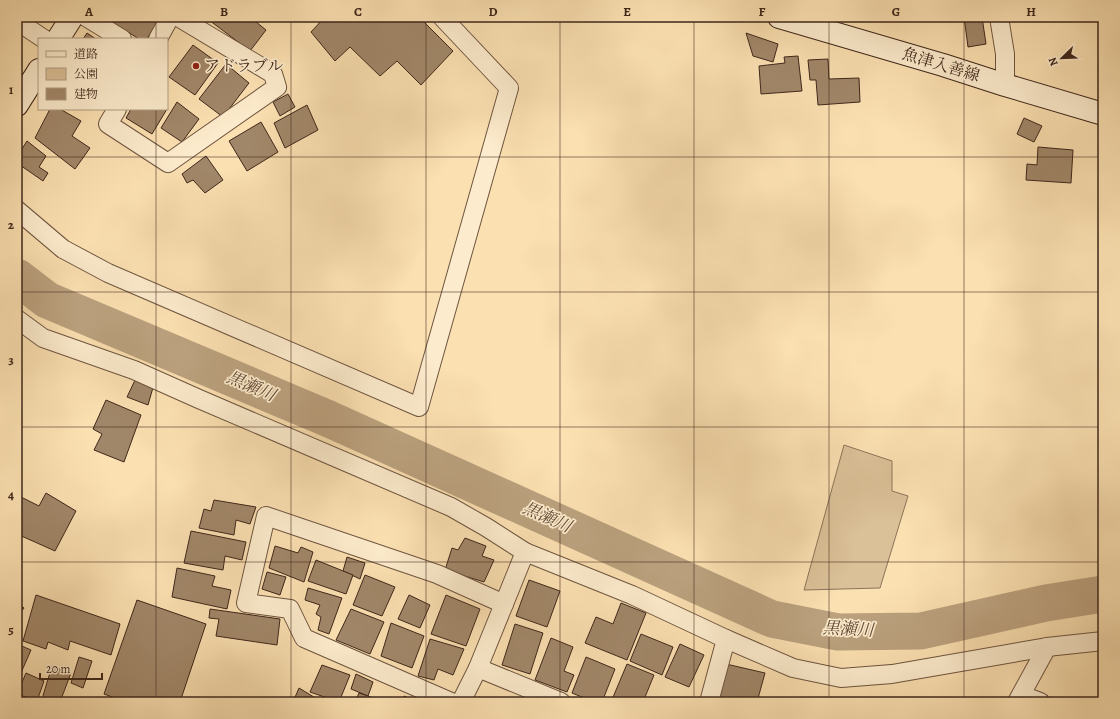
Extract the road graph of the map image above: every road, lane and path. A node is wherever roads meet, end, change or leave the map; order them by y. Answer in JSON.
{"nodes":[{"id":1,"x":72,"y":17,"type":"edge"},
{"id":2,"x":86,"y":17,"type":"edge"},
{"id":3,"x":170,"y":17,"type":"edge"},
{"id":4,"x":178,"y":17,"type":"edge"},
{"id":5,"x":442,"y":17,"type":"edge"},
{"id":6,"x":779,"y":17,"type":"edge"},
{"id":7,"x":999,"y":17,"type":"edge"},
{"id":8,"x":17,"y":21,"type":"edge"},
{"id":9,"x":42,"y":38,"type":"edge"},
{"id":10,"x":59,"y":38,"type":"edge"},
{"id":11,"x":120,"y":38,"type":"edge"},
{"id":12,"x":159,"y":38,"type":"edge"},
{"id":13,"x":38,"y":72,"type":"edge"},
{"id":14,"x":1005,"y":85,"type":"junction"},
{"id":15,"x":17,"y":105,"type":"edge"},
{"id":16,"x":116,"y":110,"type":"edge"},
{"id":17,"x":1103,"y":114,"type":"edge"},
{"id":18,"x":17,"y":210,"type":"edge"},
{"id":19,"x":17,"y":319,"type":"edge"},
{"id":20,"x":525,"y":552,"type":"junction"},
{"id":21,"x":504,"y":604,"type":"junction"},
{"id":22,"x":726,"y":640,"type":"junction"},
{"id":23,"x":1103,"y":641,"type":"edge"},
{"id":24,"x":1047,"y":647,"type":"junction"},
{"id":25,"x":478,"y":668,"type":"junction"},
{"id":26,"x":1019,"y":699,"type":"edge"},
{"id":27,"x":450,"y":702,"type":"edge"},
{"id":28,"x":461,"y":702,"type":"edge"},
{"id":29,"x":561,"y":702,"type":"edge"},
{"id":30,"x":708,"y":702,"type":"edge"},
{"id":31,"x":1040,"y":702,"type":"edge"}],
"edges":[{"from":1,"to":10,"type":"main road"},
{"from":2,"to":11,"type":"street"},
{"from":3,"to":12,"type":"street"},
{"from":4,"to":16,"type":"street"},
{"from":5,"to":18,"type":"street"},
{"from":6,"to":14,"type":"main road","name":"魚津入善線"},
{"from":7,"to":14,"type":"street"},
{"from":8,"to":9,"type":"street"},
{"from":13,"to":15,"type":"main road"},
{"from":14,"to":17,"type":"main road","name":"魚津入善線"},
{"from":19,"to":20,"type":"street"},
{"from":20,"to":21,"type":"street"},
{"from":20,"to":22,"type":"street"},
{"from":21,"to":25,"type":"street"},
{"from":21,"to":27,"type":"street"},
{"from":22,"to":24,"type":"street"},
{"from":22,"to":30,"type":"street"},
{"from":23,"to":24,"type":"street"},
{"from":24,"to":26,"type":"street"},
{"from":25,"to":28,"type":"street"},
{"from":25,"to":29,"type":"street"},
{"from":26,"to":31,"type":"street"}]}
